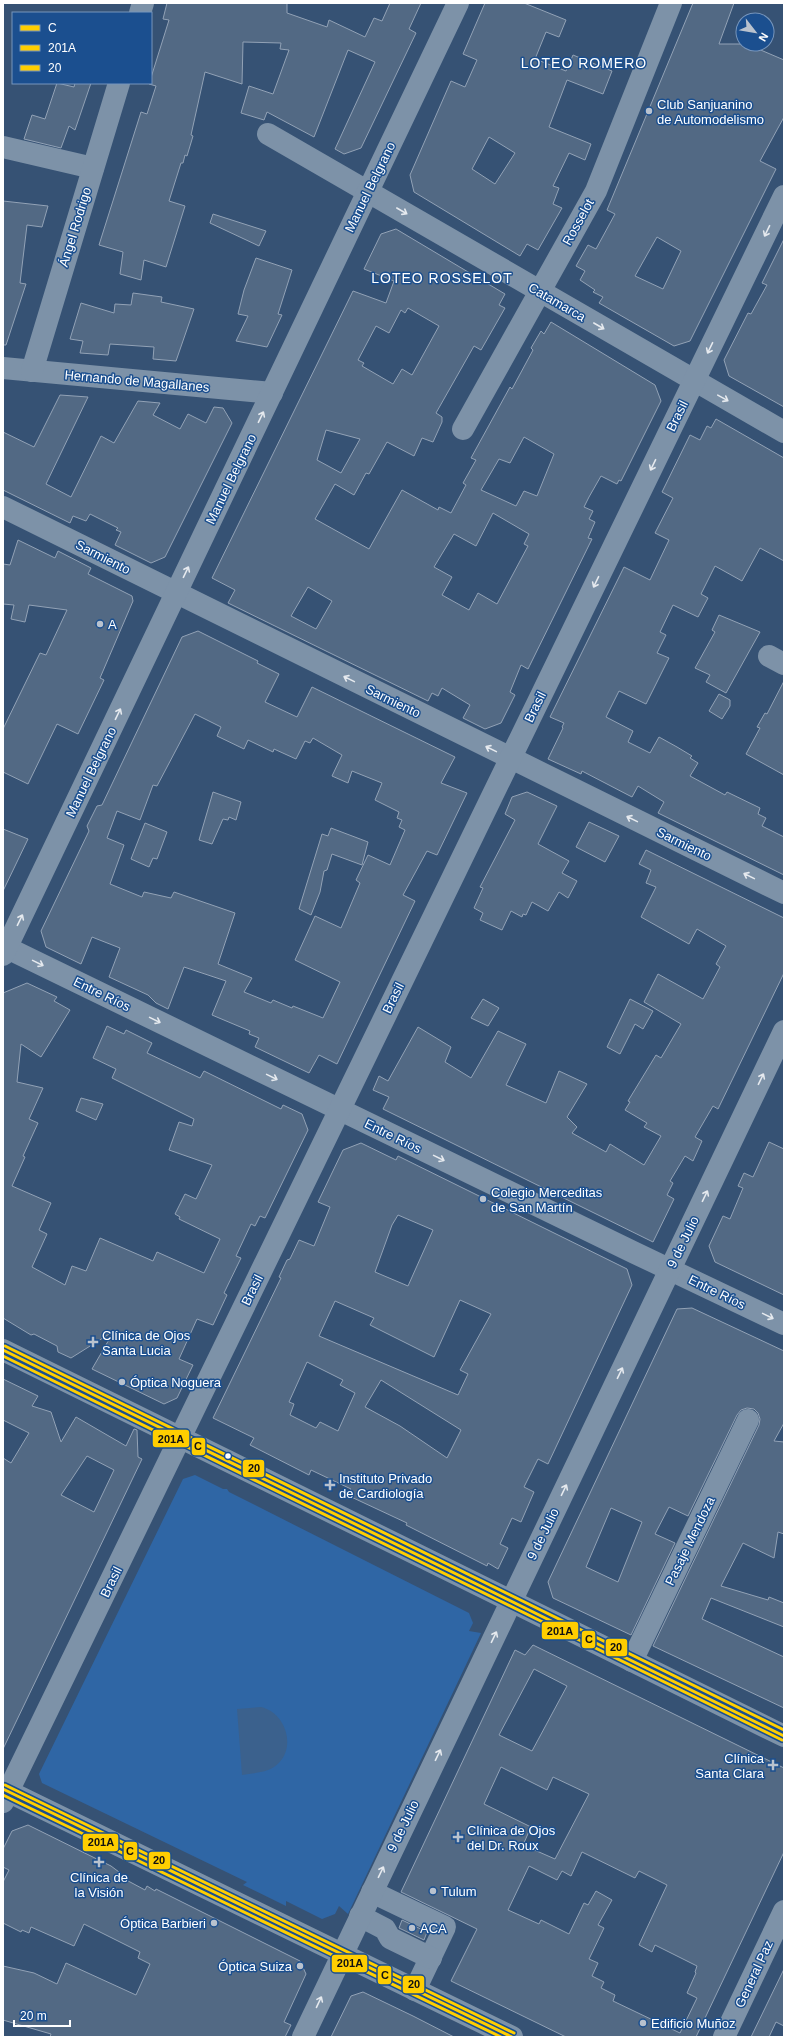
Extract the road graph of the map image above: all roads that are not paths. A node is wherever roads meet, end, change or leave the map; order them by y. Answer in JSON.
{"nodes":[{"id":1,"x":458,"y":3,"type":"edge"},
{"id":2,"x":671,"y":3,"type":"edge"},
{"id":3,"x":119,"y":84,"type":"edge"},
{"id":4,"x":268,"y":134,"type":"dead end"},
{"id":5,"x":3,"y":147,"type":"edge"},
{"id":6,"x":93,"y":168,"type":"junction"},
{"id":7,"x":368,"y":192,"type":"junction"},
{"id":8,"x":784,"y":196,"type":"edge"},
{"id":9,"x":539,"y":292,"type":"junction"},
{"id":10,"x":3,"y":368,"type":"edge"},
{"id":11,"x":32,"y":371,"type":"junction"},
{"id":12,"x":694,"y":382,"type":"junction"},
{"id":13,"x":272,"y":393,"type":"junction"},
{"id":14,"x":463,"y":429,"type":"dead end"},
{"id":15,"x":784,"y":432,"type":"edge"},
{"id":16,"x":3,"y":507,"type":"edge"},
{"id":17,"x":176,"y":594,"type":"junction"},
{"id":18,"x":510,"y":758,"type":"junction"},
{"id":19,"x":784,"y":893,"type":"edge"},
{"id":20,"x":4,"y":950,"type":"edge"},
{"id":21,"x":784,"y":1032,"type":"edge"},
{"id":22,"x":339,"y":1109,"type":"junction"},
{"id":23,"x":670,"y":1269,"type":"junction"},
{"id":24,"x":784,"y":1324,"type":"edge"},
{"id":25,"x":3,"y":1350,"type":"edge"},
{"id":26,"x":748,"y":1420,"type":"dead end"},
{"id":27,"x":181,"y":1438,"type":"junction"},
{"id":28,"x":511,"y":1601,"type":"junction"},
{"id":29,"x":632,"y":1661,"type":"junction"},
{"id":30,"x":784,"y":1736,"type":"edge"},
{"id":31,"x":5,"y":1794,"type":"edge"},
{"id":32,"x":365,"y":1906,"type":"junction"},
{"id":33,"x":784,"y":1911,"type":"edge"},
{"id":34,"x":436,"y":1947,"type":"junction"},
{"id":35,"x":342,"y":1954,"type":"junction"},
{"id":36,"x":415,"y":1990,"type":"junction"},
{"id":37,"x":303,"y":2037,"type":"edge"},
{"id":38,"x":512,"y":2037,"type":"edge"},
{"id":39,"x":724,"y":2037,"type":"edge"}],
"edges":[{"from":1,"to":7,"type":"street","name":"Manuel Belgrano"},
{"from":2,"to":9,"type":"street","name":"Rosselot"},
{"from":3,"to":6,"type":"street","name":"Ángel Rodrigo"},
{"from":4,"to":7,"type":"street","name":"Catamarca"},
{"from":5,"to":6,"type":"street"},
{"from":6,"to":11,"type":"street","name":"Ángel Rodrigo"},
{"from":7,"to":9,"type":"street","name":"Catamarca","one_way":true},
{"from":7,"to":13,"type":"street","name":"Manuel Belgrano"},
{"from":8,"to":12,"type":"street","name":"Brasil","one_way":true},
{"from":9,"to":12,"type":"street","name":"Catamarca","one_way":true},
{"from":9,"to":14,"type":"street","name":"Rosselot"},
{"from":10,"to":11,"type":"street","name":"Hernando de Magallanes"},
{"from":11,"to":13,"type":"street","name":"Hernando de Magallanes"},
{"from":12,"to":15,"type":"street","name":"Catamarca","one_way":true},
{"from":12,"to":18,"type":"street","name":"Brasil","one_way":true},
{"from":17,"to":13,"type":"street","name":"Manuel Belgrano","one_way":true},
{"from":16,"to":17,"type":"street","name":"Sarmiento"},
{"from":18,"to":17,"type":"street","name":"Sarmiento","one_way":true},
{"from":20,"to":17,"type":"street","name":"Manuel Belgrano","one_way":true},
{"from":19,"to":18,"type":"street","name":"Sarmiento","one_way":true},
{"from":18,"to":22,"type":"street","name":"Brasil"},
{"from":20,"to":22,"type":"street","name":"Entre Ríos","one_way":true},
{"from":23,"to":21,"type":"street","name":"9 de Julio","one_way":true},
{"from":22,"to":23,"type":"street","name":"Entre Ríos","one_way":true},
{"from":22,"to":27,"type":"street","name":"Brasil"},
{"from":23,"to":24,"type":"street","name":"Entre Ríos","one_way":true},
{"from":28,"to":23,"type":"street","name":"9 de Julio","one_way":true},
{"from":25,"to":27,"type":"street"},
{"from":26,"to":29,"type":"street","name":"Pasaje Mendoza"},
{"from":27,"to":28,"type":"street"},
{"from":27,"to":31,"type":"street","name":"Brasil"},
{"from":28,"to":29,"type":"street"},
{"from":32,"to":28,"type":"street","name":"9 de Julio","one_way":true},
{"from":29,"to":30,"type":"street"},
{"from":31,"to":35,"type":"street"},
{"from":32,"to":34,"type":"street"},
{"from":32,"to":34,"type":"street"},
{"from":32,"to":34,"type":"street"},
{"from":32,"to":35,"type":"street","name":"9 de Julio"},
{"from":33,"to":39,"type":"street","name":"General Paz"},
{"from":34,"to":36,"type":"street"},
{"from":35,"to":36,"type":"street"},
{"from":37,"to":35,"type":"street","name":"9 de Julio","one_way":true},
{"from":36,"to":38,"type":"street"}]}
